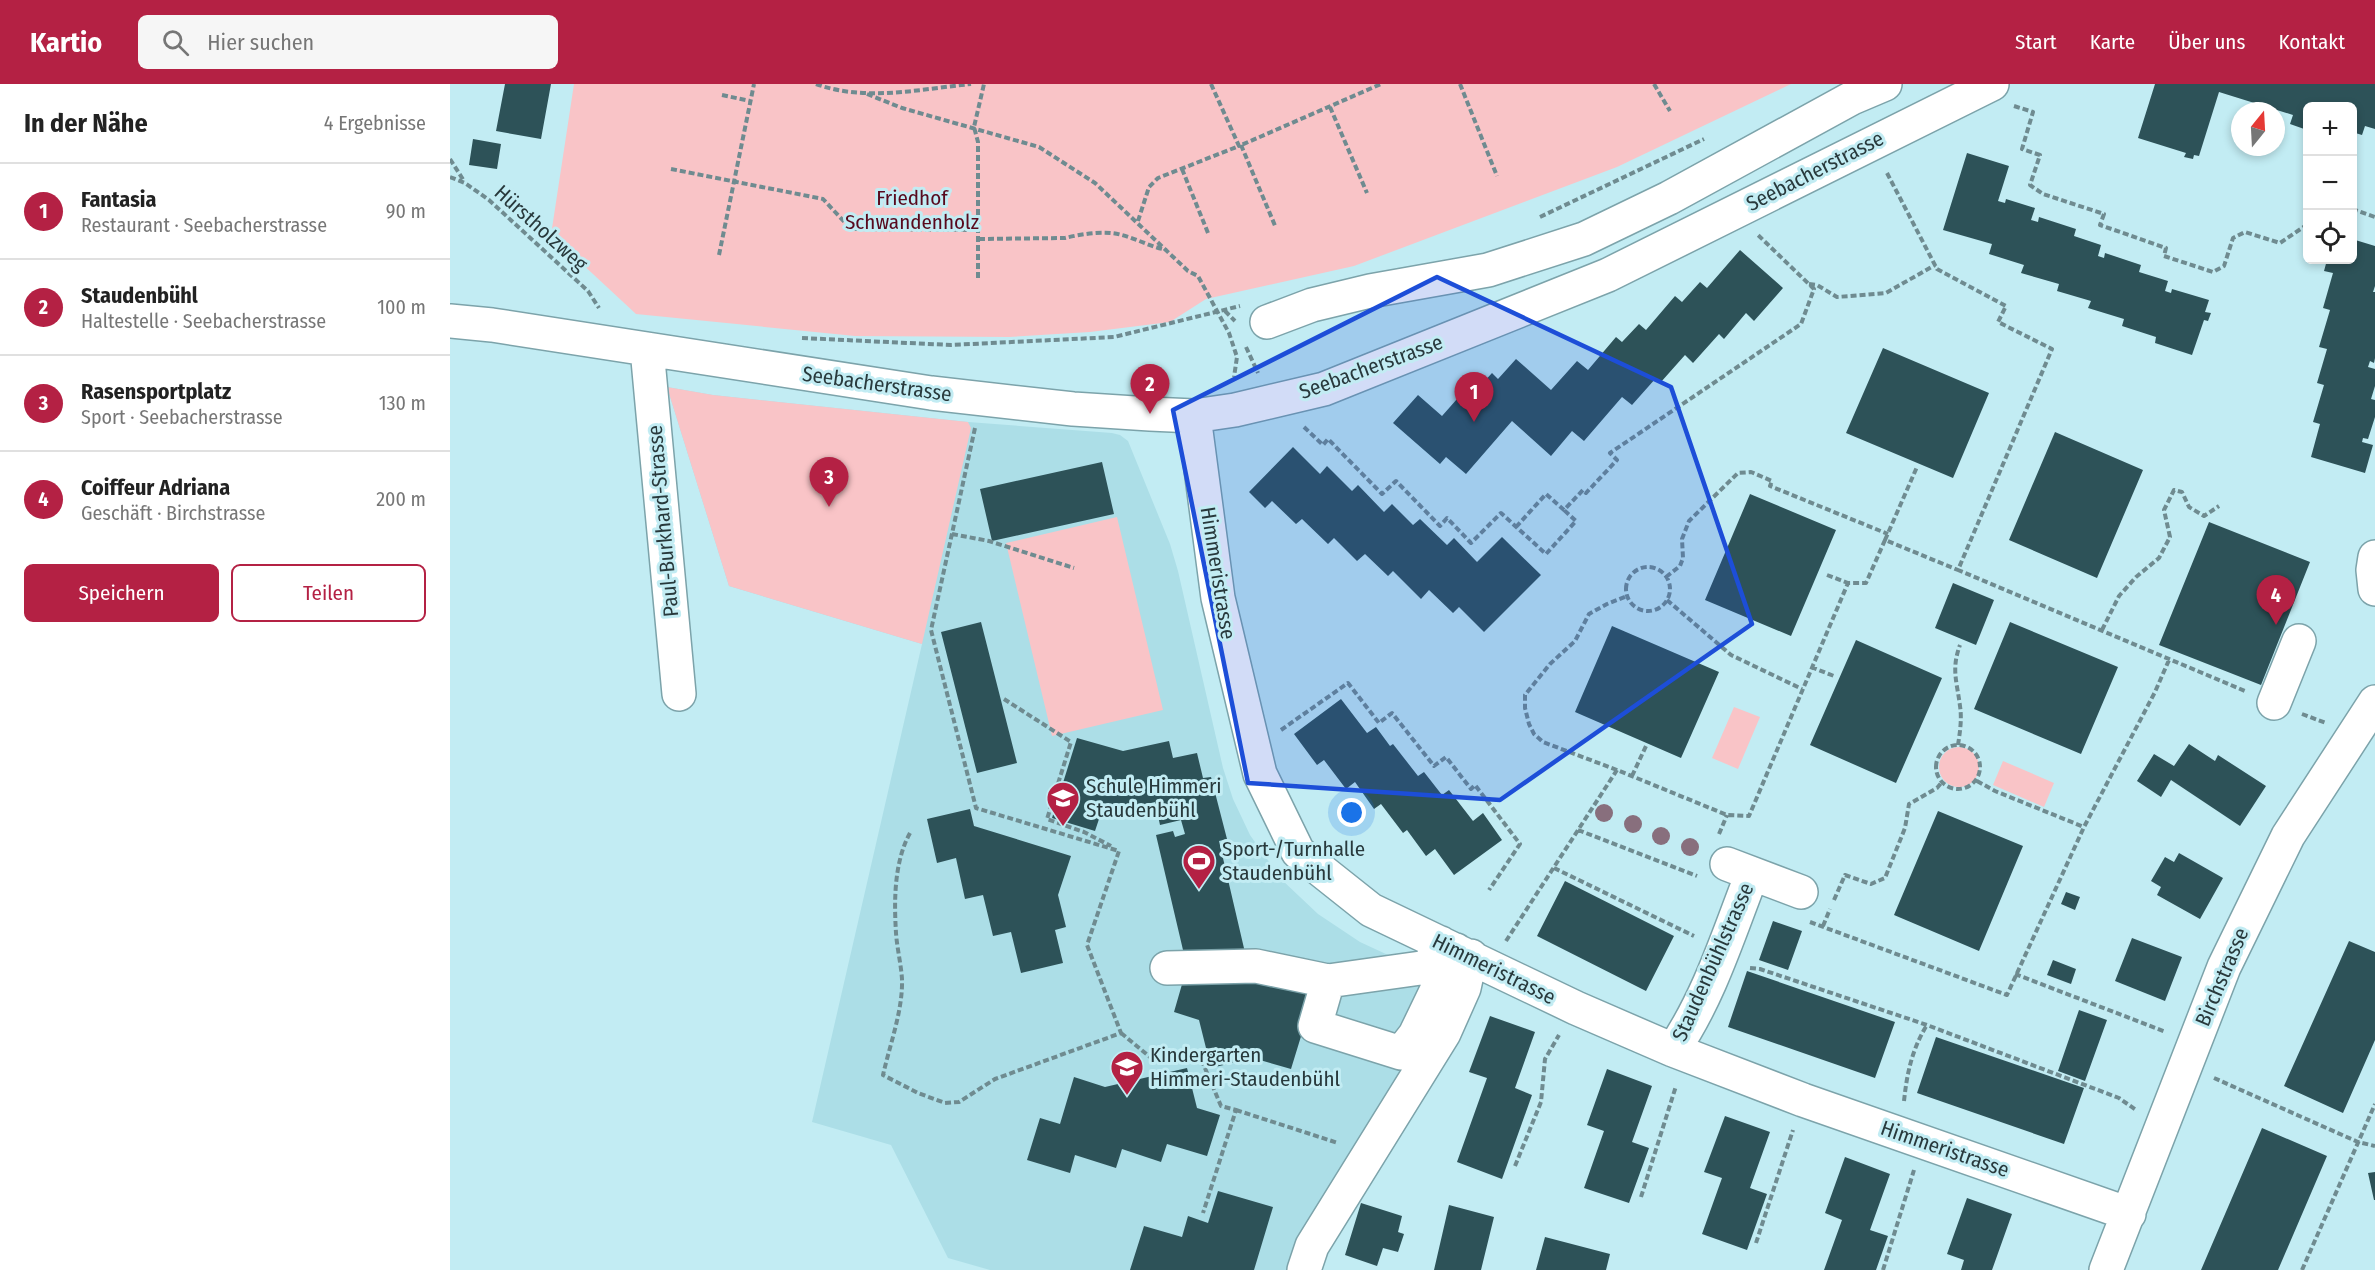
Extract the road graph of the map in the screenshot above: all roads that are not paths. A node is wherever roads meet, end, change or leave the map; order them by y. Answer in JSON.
{"nodes":[{"id":1,"x":1886,"y":84,"type":"edge"},
{"id":2,"x":2001,"y":91,"type":"edge"},
{"id":3,"x":450,"y":321,"type":"edge"},
{"id":4,"x":1249,"y":325,"type":"road end"},
{"id":5,"x":647,"y":349,"type":"junction"},
{"id":6,"x":1194,"y":416,"type":"junction"},
{"id":7,"x":2375,"y":557,"type":"edge"},
{"id":8,"x":2375,"y":589,"type":"edge"},
{"id":9,"x":2299,"y":641,"type":"dead end"},
{"id":10,"x":679,"y":694,"type":"dead end"},
{"id":11,"x":2375,"y":702,"type":"edge"},
{"id":12,"x":2274,"y":703,"type":"road end"},
{"id":13,"x":1805,"y":907,"type":"road end"},
{"id":14,"x":1456,"y":950,"type":"junction"},
{"id":15,"x":1167,"y":968,"type":"dead end"},
{"id":16,"x":1328,"y":981,"type":"junction"},
{"id":17,"x":1673,"y":1050,"type":"junction"},
{"id":18,"x":2129,"y":1214,"type":"junction"},
{"id":19,"x":1304,"y":1270,"type":"edge"},
{"id":20,"x":2106,"y":1270,"type":"edge"}],
"edges":[{"from":1,"to":4,"type":"street"},
{"from":2,"to":6,"type":"street","name":"Seebacherstrasse"},
{"from":3,"to":5,"type":"street","name":"Seebacherstrasse"},
{"from":5,"to":6,"type":"street","name":"Seebacherstrasse"},
{"from":5,"to":10,"type":"street","name":"Paul-Burkhard-Strasse"},
{"from":6,"to":14,"type":"street","name":"Himmeristrasse"},
{"from":7,"to":8,"type":"street"},
{"from":9,"to":12,"type":"street"},
{"from":11,"to":18,"type":"street","name":"Birchstrasse"},
{"from":13,"to":17,"type":"street","name":"Staudenbühlstrasse"},
{"from":14,"to":16,"type":"street"},
{"from":14,"to":16,"type":"street"},
{"from":14,"to":17,"type":"street","name":"Himmeristrasse"},
{"from":14,"to":19,"type":"street"},
{"from":15,"to":16,"type":"street"},
{"from":17,"to":18,"type":"street","name":"Himmeristrasse"},
{"from":18,"to":20,"type":"street","name":"Birchstrasse"}]}
